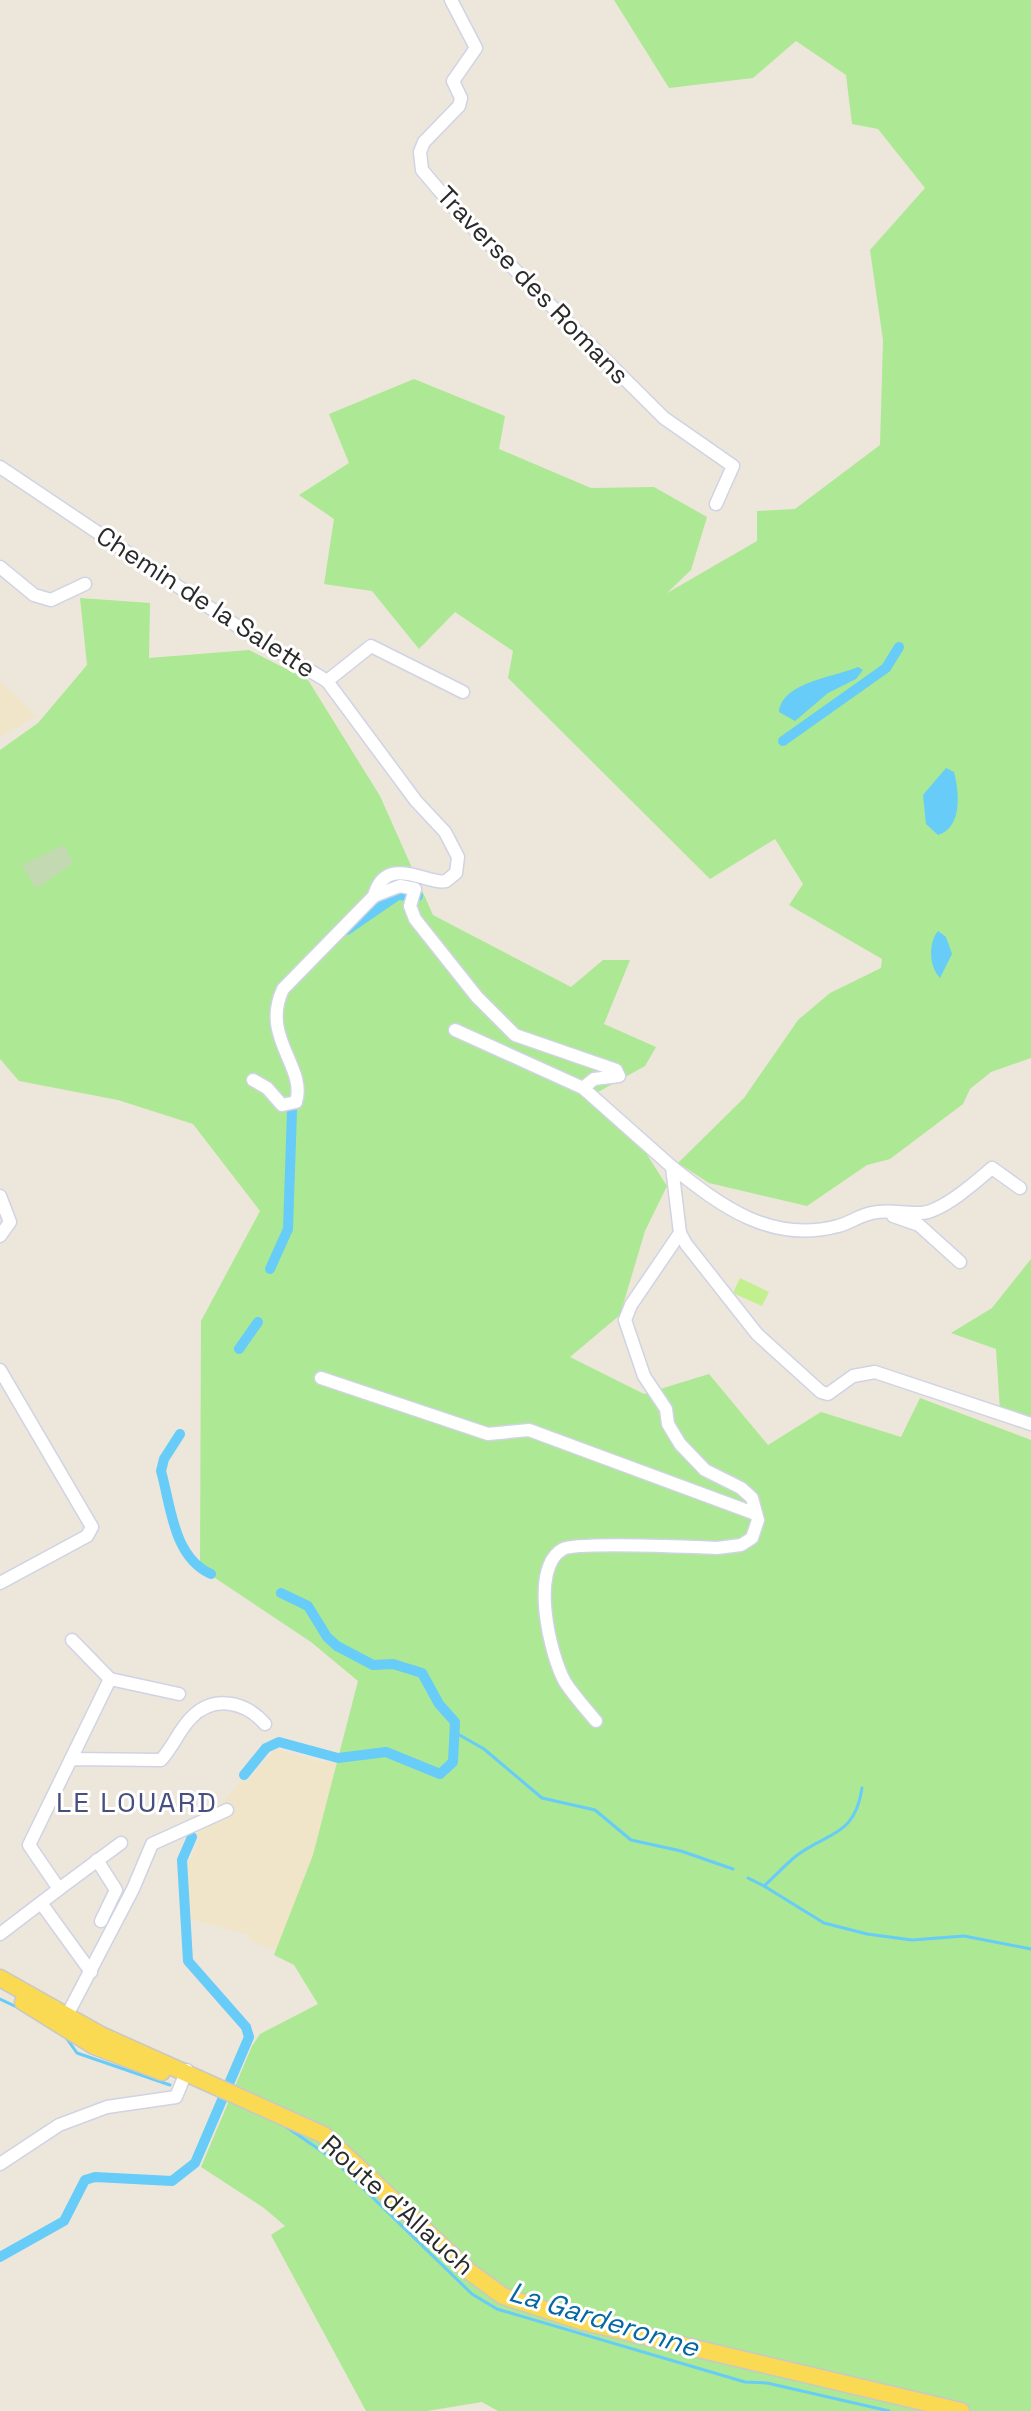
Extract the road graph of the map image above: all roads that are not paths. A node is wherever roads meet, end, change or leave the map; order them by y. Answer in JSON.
{"nodes":[{"id":1,"x":451,"y":0,"type":"edge"},
{"id":2,"x":0,"y":467,"type":"edge"},
{"id":3,"x":716,"y":504,"type":"dead end"},
{"id":4,"x":0,"y":567,"type":"edge"},
{"id":5,"x":85,"y":584,"type":"dead end"},
{"id":6,"x":327,"y":681,"type":"junction"},
{"id":7,"x":463,"y":692,"type":"dead end"},
{"id":8,"x":374,"y":896,"type":"junction"},
{"id":9,"x":455,"y":1030,"type":"dead end"},
{"id":10,"x":253,"y":1080,"type":"dead end"},
{"id":11,"x":583,"y":1088,"type":"junction"},
{"id":12,"x":672,"y":1167,"type":"junction"},
{"id":13,"x":1020,"y":1188,"type":"dead end"},
{"id":14,"x":0,"y":1196,"type":"edge"},
{"id":15,"x":874,"y":1212,"type":"junction"},
{"id":16,"x":680,"y":1233,"type":"junction"},
{"id":17,"x":0,"y":1236,"type":"edge"},
{"id":18,"x":960,"y":1262,"type":"dead end"},
{"id":19,"x":0,"y":1370,"type":"edge"},
{"id":20,"x":321,"y":1378,"type":"dead end"},
{"id":21,"x":1031,"y":1424,"type":"edge"},
{"id":22,"x":756,"y":1514,"type":"junction"},
{"id":23,"x":0,"y":1583,"type":"edge"},
{"id":24,"x":72,"y":1640,"type":"dead end"},
{"id":25,"x":110,"y":1679,"type":"junction"},
{"id":26,"x":179,"y":1694,"type":"dead end"},
{"id":27,"x":596,"y":1721,"type":"dead end"},
{"id":28,"x":265,"y":1724,"type":"dead end"},
{"id":29,"x":71,"y":1759,"type":"junction"},
{"id":30,"x":227,"y":1810,"type":"dead end"},
{"id":31,"x":121,"y":1843,"type":"dead end"},
{"id":32,"x":97,"y":1860,"type":"junction"},
{"id":33,"x":59,"y":1889,"type":"junction"},
{"id":34,"x":41,"y":1903,"type":"junction"},
{"id":35,"x":101,"y":1921,"type":"dead end"},
{"id":36,"x":0,"y":1934,"type":"edge"},
{"id":37,"x":91,"y":1972,"type":"junction"},
{"id":38,"x":0,"y":1978,"type":"edge"},
{"id":39,"x":11,"y":1991,"type":"edge"},
{"id":40,"x":64,"y":2020,"type":"junction"},
{"id":41,"x":185,"y":2075,"type":"junction"},
{"id":42,"x":0,"y":2164,"type":"edge"},
{"id":43,"x":961,"y":2411,"type":"edge"}],
"edges":[{"from":1,"to":3,"type":"street","name":"Traverse des Romans"},
{"from":2,"to":6,"type":"street","name":"Chemin de la Salette"},
{"from":4,"to":5,"type":"street"},
{"from":6,"to":7,"type":"street"},
{"from":6,"to":8,"type":"street","name":"Chemin de la Salette"},
{"from":8,"to":10,"type":"street"},
{"from":8,"to":11,"type":"street"},
{"from":9,"to":11,"type":"street"},
{"from":11,"to":12,"type":"street"},
{"from":12,"to":15,"type":"street"},
{"from":12,"to":16,"type":"street"},
{"from":13,"to":15,"type":"street"},
{"from":14,"to":17,"type":"street"},
{"from":15,"to":18,"type":"street"},
{"from":16,"to":21,"type":"street"},
{"from":16,"to":22,"type":"street"},
{"from":19,"to":23,"type":"street"},
{"from":20,"to":22,"type":"street"},
{"from":22,"to":27,"type":"street"},
{"from":24,"to":25,"type":"street"},
{"from":25,"to":26,"type":"street"},
{"from":25,"to":29,"type":"street"},
{"from":28,"to":29,"type":"street"},
{"from":29,"to":33,"type":"street"},
{"from":30,"to":37,"type":"street"},
{"from":31,"to":32,"type":"street"},
{"from":32,"to":33,"type":"street"},
{"from":32,"to":35,"type":"street"},
{"from":33,"to":34,"type":"street"},
{"from":34,"to":36,"type":"street"},
{"from":34,"to":37,"type":"street"},
{"from":37,"to":40,"type":"street"},
{"from":38,"to":39,"type":"main road","name":"Route d'Allauch"},
{"from":39,"to":40,"type":"main road","name":"Route d'Allauch"},
{"from":40,"to":41,"type":"main road","name":"Route d'Allauch"},
{"from":41,"to":42,"type":"street"},
{"from":41,"to":43,"type":"main road","name":"Route d'Allauch"}]}
